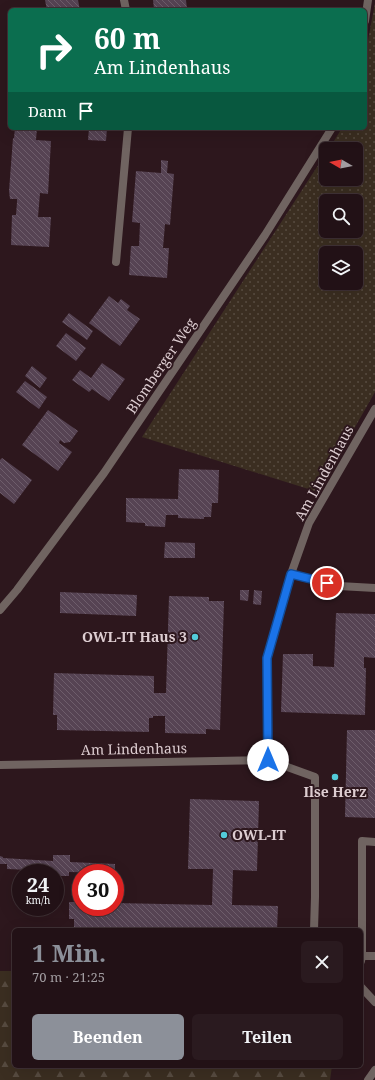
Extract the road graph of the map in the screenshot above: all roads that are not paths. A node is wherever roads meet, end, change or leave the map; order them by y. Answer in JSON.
{"nodes":[{"id":1,"x":128,"y":130,"type":"edge"},
{"id":2,"x":331,"y":130,"type":"edge"},
{"id":3,"x":116,"y":262,"type":"dead end"},
{"id":4,"x":375,"y":409,"type":"edge"},
{"id":5,"x":291,"y":574,"type":"junction"},
{"id":6,"x":375,"y":588,"type":"edge"},
{"id":7,"x":0,"y":610,"type":"edge"},
{"id":8,"x":268,"y":760,"type":"junction"},
{"id":9,"x":0,"y":765,"type":"edge"},
{"id":10,"x":375,"y":842,"type":"edge"},
{"id":11,"x":314,"y":928,"type":"edge"},
{"id":12,"x":362,"y":928,"type":"edge"},
{"id":13,"x":375,"y":956,"type":"edge"},
{"id":14,"x":363,"y":958,"type":"edge"},
{"id":15,"x":363,"y":989,"type":"edge"},
{"id":16,"x":375,"y":1002,"type":"edge"},
{"id":17,"x":375,"y":1070,"type":"edge"},
{"id":18,"x":368,"y":1080,"type":"edge"}],
"edges":[{"from":1,"to":3,"type":"street"},
{"from":2,"to":7,"type":"street","name":"Blomberger Weg"},
{"from":4,"to":5,"type":"street","name":"Am Lindenhaus"},
{"from":5,"to":6,"type":"street"},
{"from":5,"to":8,"type":"street","name":"Am Lindenhaus"},
{"from":8,"to":9,"type":"street","name":"Am Lindenhaus"},
{"from":8,"to":11,"type":"street","name":"Am Lindenhaus"},
{"from":10,"to":12,"type":"street"},
{"from":13,"to":14,"type":"street"},
{"from":15,"to":16,"type":"street"},
{"from":17,"to":18,"type":"street"}]}
